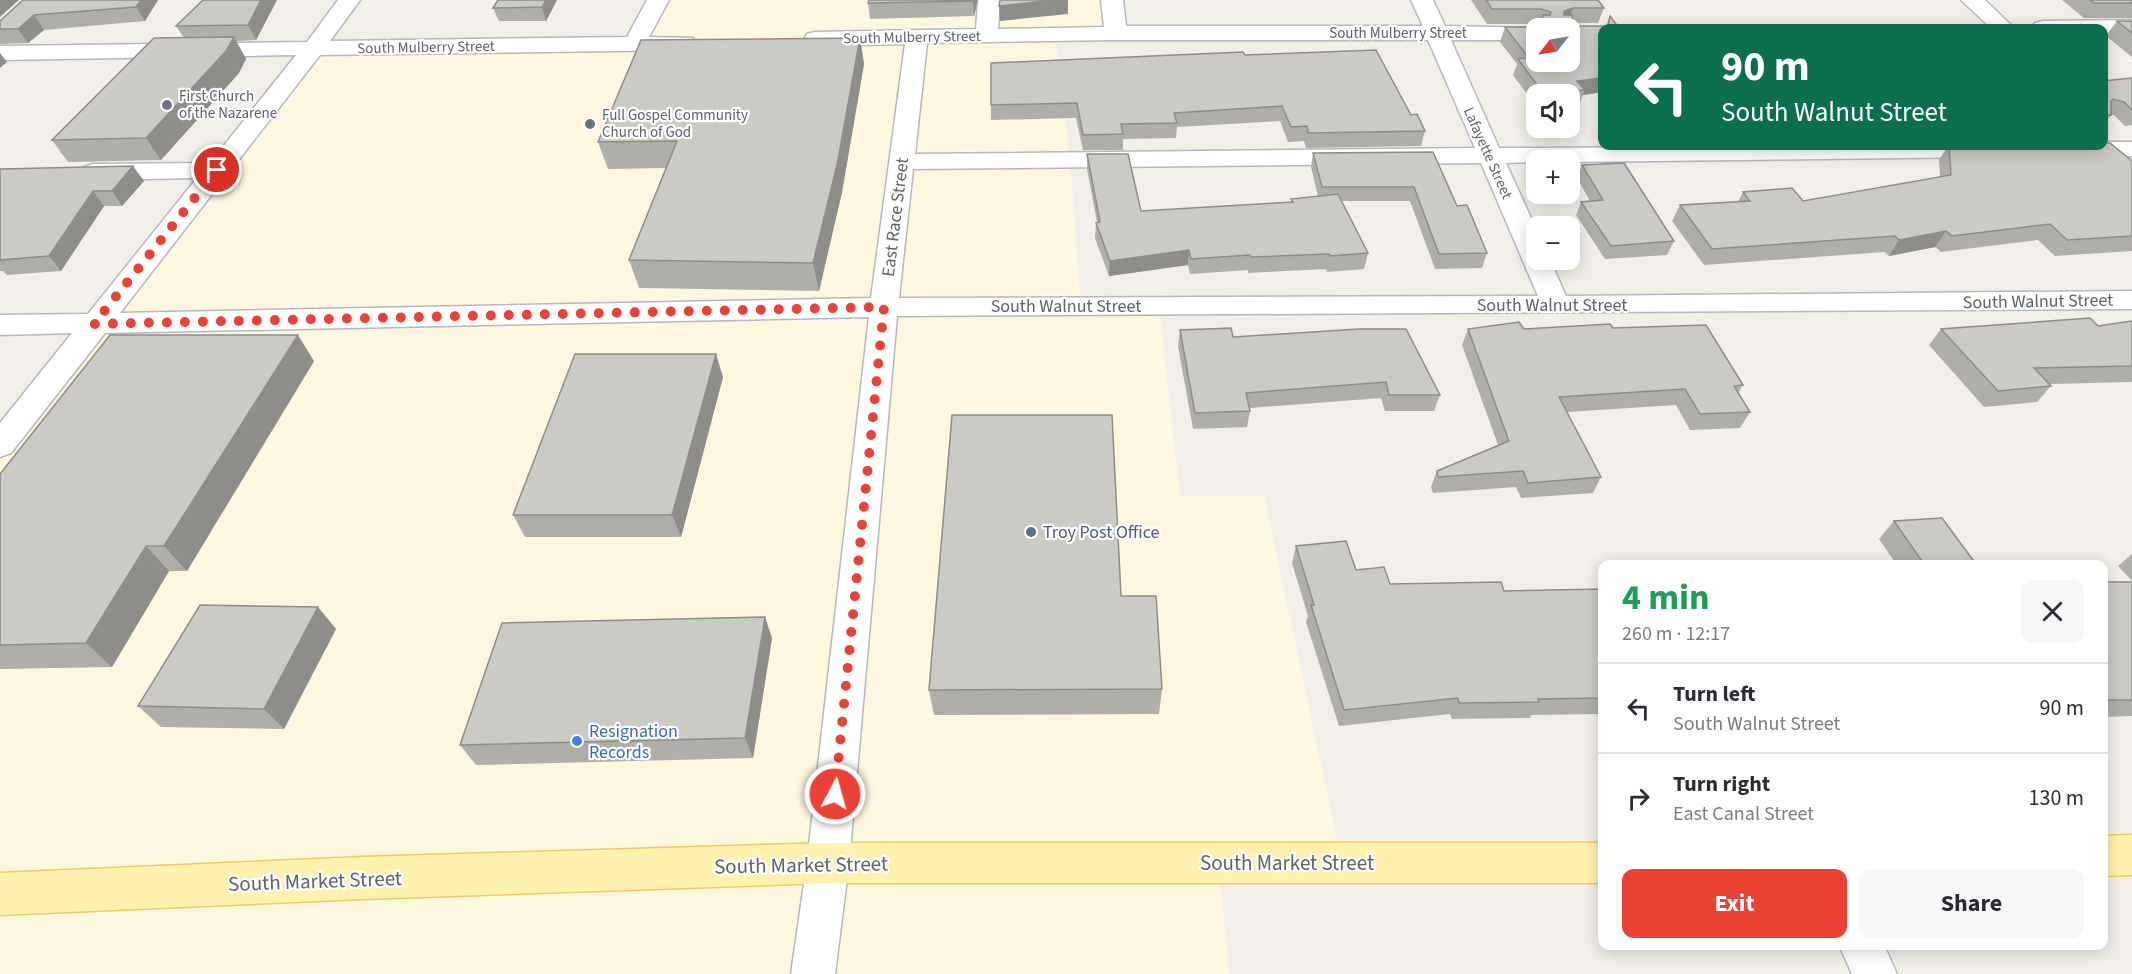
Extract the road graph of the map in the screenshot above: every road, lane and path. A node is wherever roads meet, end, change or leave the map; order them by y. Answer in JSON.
{"nodes":[{"id":1,"x":349,"y":0,"type":"edge"},
{"id":2,"x":658,"y":0,"type":"edge"},
{"id":3,"x":989,"y":0,"type":"edge"},
{"id":4,"x":1112,"y":0,"type":"edge"},
{"id":5,"x":1422,"y":0,"type":"edge"},
{"id":6,"x":1971,"y":0,"type":"edge"},
{"id":7,"x":1998,"y":24,"type":"edge"},
{"id":8,"x":2108,"y":27,"type":"edge"},
{"id":9,"x":2132,"y":27,"type":"edge"},
{"id":10,"x":1116,"y":33,"type":"junction"},
{"id":11,"x":1435,"y":33,"type":"junction"},
{"id":12,"x":1526,"y":33,"type":"edge"},
{"id":13,"x":986,"y":35,"type":"junction"},
{"id":14,"x":917,"y":36,"type":"junction"},
{"id":15,"x":799,"y":40,"type":"edge"},
{"id":16,"x":705,"y":42,"type":"edge"},
{"id":17,"x":634,"y":44,"type":"junction"},
{"id":18,"x":313,"y":49,"type":"junction"},
{"id":19,"x":0,"y":53,"type":"edge"},
{"id":20,"x":2110,"y":129,"type":"edge"},
{"id":21,"x":2108,"y":149,"type":"edge"},
{"id":22,"x":2132,"y":149,"type":"edge"},
{"id":23,"x":2013,"y":150,"type":"edge"},
{"id":24,"x":1489,"y":154,"type":"junction"},
{"id":25,"x":902,"y":162,"type":"junction"},
{"id":26,"x":217,"y":170,"type":"junction"},
{"id":27,"x":68,"y":172,"type":"edge"},
{"id":28,"x":2132,"y":300,"type":"edge"},
{"id":29,"x":1556,"y":306,"type":"junction"},
{"id":30,"x":884,"y":307,"type":"junction"},
{"id":31,"x":94,"y":324,"type":"junction"},
{"id":32,"x":0,"y":325,"type":"edge"},
{"id":33,"x":0,"y":445,"type":"edge"},
{"id":34,"x":2132,"y":855,"type":"edge"},
{"id":35,"x":2108,"y":856,"type":"edge"},
{"id":36,"x":828,"y":863,"type":"junction"},
{"id":37,"x":1598,"y":863,"type":"edge"},
{"id":38,"x":0,"y":894,"type":"edge"},
{"id":39,"x":1863,"y":950,"type":"edge"},
{"id":40,"x":813,"y":974,"type":"edge"},
{"id":41,"x":1875,"y":974,"type":"edge"}],
"edges":[{"from":1,"to":18,"type":"street"},
{"from":2,"to":17,"type":"street"},
{"from":3,"to":13,"type":"street"},
{"from":4,"to":10,"type":"street"},
{"from":5,"to":11,"type":"street","name":"Lafayette Street"},
{"from":6,"to":7,"type":"street"},
{"from":8,"to":9,"type":"street"},
{"from":10,"to":11,"type":"street","name":"South Mulberry Street"},
{"from":10,"to":13,"type":"street","name":"South Mulberry Street"},
{"from":11,"to":12,"type":"street","name":"South Mulberry Street"},
{"from":11,"to":24,"type":"street","name":"Lafayette Street"},
{"from":13,"to":14,"type":"street","name":"South Mulberry Street"},
{"from":14,"to":15,"type":"street","name":"South Mulberry Street"},
{"from":14,"to":25,"type":"street","name":"East Race Street"},
{"from":16,"to":17,"type":"street","name":"South Mulberry Street"},
{"from":17,"to":18,"type":"street","name":"South Mulberry Street"},
{"from":18,"to":19,"type":"street","name":"South Mulberry Street"},
{"from":18,"to":26,"type":"street"},
{"from":20,"to":22,"type":"street"},
{"from":21,"to":22,"type":"street"},
{"from":23,"to":24,"type":"street"},
{"from":24,"to":25,"type":"street"},
{"from":24,"to":29,"type":"street","name":"Lafayette Street"},
{"from":25,"to":30,"type":"street","name":"East Race Street"},
{"from":26,"to":27,"type":"street"},
{"from":26,"to":31,"type":"street"},
{"from":28,"to":29,"type":"street","name":"South Walnut Street"},
{"from":29,"to":30,"type":"street","name":"South Walnut Street"},
{"from":30,"to":31,"type":"street","name":"South Walnut Street"},
{"from":30,"to":36,"type":"street","name":"East Race Street"},
{"from":31,"to":32,"type":"street","name":"South Walnut Street"},
{"from":31,"to":33,"type":"street"},
{"from":34,"to":35,"type":"main road"},
{"from":36,"to":37,"type":"main road","name":"South Market Street"},
{"from":36,"to":38,"type":"main road","name":"South Market Street"},
{"from":36,"to":40,"type":"street","name":"East Race Street"},
{"from":39,"to":41,"type":"street"}]}
